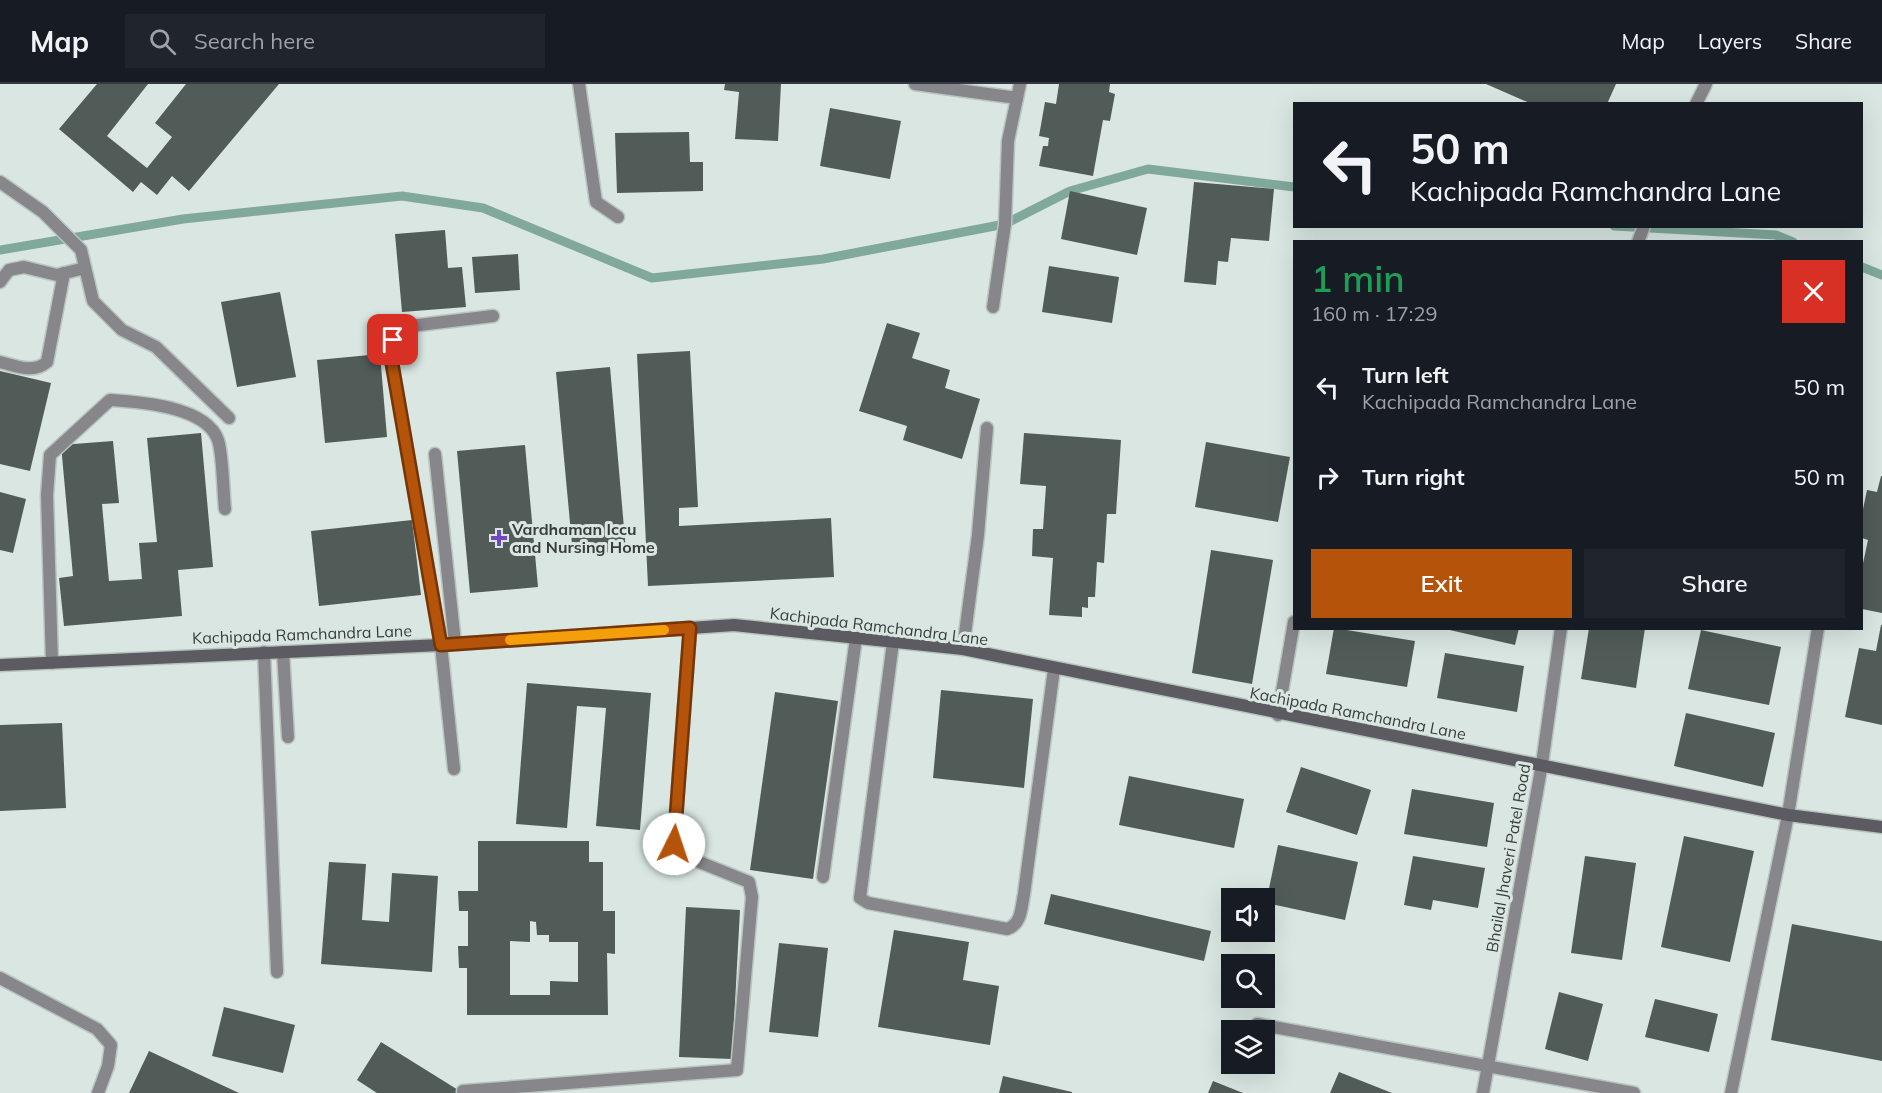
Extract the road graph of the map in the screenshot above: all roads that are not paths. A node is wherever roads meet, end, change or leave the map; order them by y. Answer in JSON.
{"nodes":[{"id":1,"x":579,"y":84,"type":"edge"},
{"id":2,"x":915,"y":84,"type":"edge"},
{"id":3,"x":1020,"y":84,"type":"edge"},
{"id":4,"x":1706,"y":84,"type":"edge"},
{"id":5,"x":1017,"y":98,"type":"junction"},
{"id":6,"x":1697,"y":102,"type":"edge"},
{"id":7,"x":0,"y":182,"type":"edge"},
{"id":8,"x":618,"y":217,"type":"dead end"},
{"id":9,"x":85,"y":268,"type":"junction"},
{"id":10,"x":64,"y":273,"type":"junction"},
{"id":11,"x":0,"y":282,"type":"edge"},
{"id":12,"x":993,"y":307,"type":"dead end"},
{"id":13,"x":493,"y":316,"type":"dead end"},
{"id":14,"x":0,"y":362,"type":"edge"},
{"id":15,"x":229,"y":418,"type":"dead end"},
{"id":16,"x":987,"y":428,"type":"dead end"},
{"id":17,"x":435,"y":454,"type":"dead end"},
{"id":18,"x":225,"y":509,"type":"dead end"},
{"id":19,"x":690,"y":628,"type":"junction"},
{"id":20,"x":1293,"y":628,"type":"edge"},
{"id":21,"x":1561,"y":630,"type":"edge"},
{"id":22,"x":1818,"y":630,"type":"edge"},
{"id":23,"x":856,"y":638,"type":"junction"},
{"id":24,"x":893,"y":642,"type":"junction"},
{"id":25,"x":455,"y":643,"type":"junction"},
{"id":26,"x":441,"y":645,"type":"junction"},
{"id":27,"x":963,"y":649,"type":"junction"},
{"id":28,"x":264,"y":652,"type":"junction"},
{"id":29,"x":283,"y":652,"type":"junction"},
{"id":30,"x":52,"y":663,"type":"junction"},
{"id":31,"x":0,"y":665,"type":"edge"},
{"id":32,"x":1054,"y":669,"type":"junction"},
{"id":33,"x":1278,"y":715,"type":"junction"},
{"id":34,"x":288,"y":737,"type":"dead end"},
{"id":35,"x":1542,"y":764,"type":"junction"},
{"id":36,"x":454,"y":769,"type":"dead end"},
{"id":37,"x":1788,"y":815,"type":"junction"},
{"id":38,"x":1882,"y":827,"type":"edge"},
{"id":39,"x":823,"y":877,"type":"dead end"},
{"id":40,"x":277,"y":972,"type":"dead end"},
{"id":41,"x":0,"y":978,"type":"edge"},
{"id":42,"x":1275,"y":1027,"type":"edge"},
{"id":43,"x":1487,"y":1068,"type":"junction"},
{"id":44,"x":463,"y":1091,"type":"dead end"},
{"id":45,"x":98,"y":1093,"type":"edge"},
{"id":46,"x":1483,"y":1093,"type":"edge"},
{"id":47,"x":1634,"y":1093,"type":"edge"},
{"id":48,"x":1731,"y":1093,"type":"edge"}],
"edges":[{"from":1,"to":8,"type":"street"},
{"from":2,"to":5,"type":"street"},
{"from":3,"to":5,"type":"street"},
{"from":4,"to":6,"type":"street"},
{"from":5,"to":12,"type":"street"},
{"from":7,"to":9,"type":"street"},
{"from":9,"to":10,"type":"street"},
{"from":9,"to":15,"type":"street"},
{"from":10,"to":11,"type":"street"},
{"from":10,"to":14,"type":"street"},
{"from":13,"to":26,"type":"street"},
{"from":16,"to":27,"type":"street"},
{"from":17,"to":25,"type":"street"},
{"from":18,"to":30,"type":"street"},
{"from":19,"to":23,"type":"main road","name":"Kachipada Ramchandra Lane"},
{"from":19,"to":25,"type":"main road","name":"Kachipada Ramchandra Lane"},
{"from":19,"to":44,"type":"street"},
{"from":20,"to":33,"type":"street"},
{"from":21,"to":35,"type":"street","name":"Bhailal Jhaveri Patel Road"},
{"from":22,"to":37,"type":"street"},
{"from":23,"to":24,"type":"main road","name":"Kachipada Ramchandra Lane"},
{"from":23,"to":39,"type":"street"},
{"from":24,"to":27,"type":"main road","name":"Kachipada Ramchandra Lane"},
{"from":24,"to":32,"type":"street"},
{"from":25,"to":26,"type":"main road","name":"Kachipada Ramchandra Lane"},
{"from":26,"to":29,"type":"main road","name":"Kachipada Ramchandra Lane"},
{"from":26,"to":36,"type":"street"},
{"from":27,"to":32,"type":"main road","name":"Kachipada Ramchandra Lane"},
{"from":28,"to":29,"type":"main road","name":"Kachipada Ramchandra Lane"},
{"from":28,"to":30,"type":"main road","name":"Kachipada Ramchandra Lane"},
{"from":28,"to":40,"type":"street"},
{"from":29,"to":34,"type":"street"},
{"from":30,"to":31,"type":"main road","name":"Kachipada Ramchandra Lane"},
{"from":32,"to":33,"type":"main road","name":"Kachipada Ramchandra Lane"},
{"from":33,"to":35,"type":"main road","name":"Kachipada Ramchandra Lane"},
{"from":35,"to":37,"type":"main road","name":"Kachipada Ramchandra Lane"},
{"from":35,"to":43,"type":"street","name":"Bhailal Jhaveri Patel Road"},
{"from":37,"to":38,"type":"main road","name":"Kachipada Ramchandra Lane"},
{"from":37,"to":48,"type":"street"},
{"from":41,"to":45,"type":"street"},
{"from":42,"to":43,"type":"street"},
{"from":43,"to":46,"type":"street","name":"Bhailal Jhaveri Patel Road"},
{"from":43,"to":47,"type":"street"}]}
